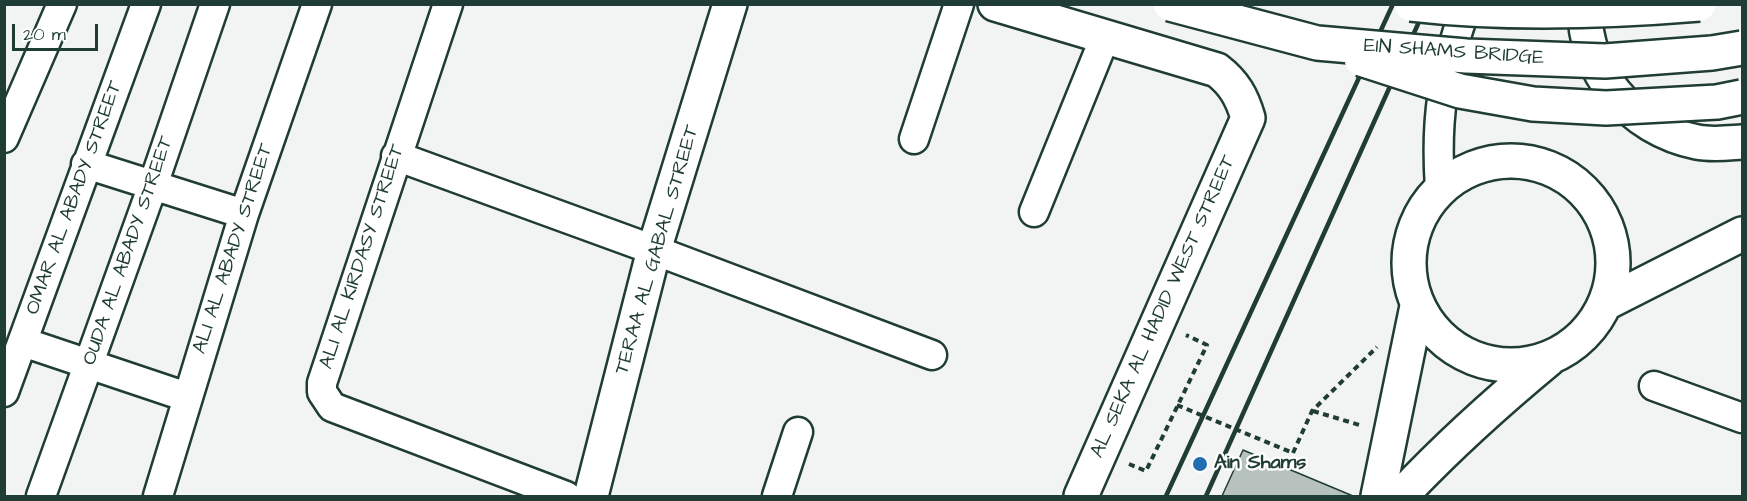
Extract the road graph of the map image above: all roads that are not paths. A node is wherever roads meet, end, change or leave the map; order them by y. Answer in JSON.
{"nodes":[{"id":1,"x":62,"y":4,"type":"edge"},
{"id":2,"x":146,"y":4,"type":"edge"},
{"id":3,"x":215,"y":4,"type":"edge"},
{"id":4,"x":317,"y":4,"type":"edge"},
{"id":5,"x":448,"y":4,"type":"edge"},
{"id":6,"x":730,"y":4,"type":"edge"},
{"id":7,"x":959,"y":4,"type":"edge"},
{"id":8,"x":995,"y":4,"type":"edge"},
{"id":9,"x":1170,"y":4,"type":"edge"},
{"id":10,"x":1411,"y":4,"type":"edge"},
{"id":11,"x":1467,"y":4,"type":"edge"},
{"id":12,"x":1585,"y":4,"type":"edge"},
{"id":13,"x":1699,"y":4,"type":"edge"},
{"id":14,"x":1105,"y":37,"type":"junction"},
{"id":15,"x":1317,"y":43,"type":"junction"},
{"id":16,"x":1743,"y":48,"type":"edge"},
{"id":17,"x":1743,"y":97,"type":"edge"},
{"id":18,"x":4,"y":138,"type":"edge"},
{"id":19,"x":914,"y":139,"type":"dead end"},
{"id":20,"x":1743,"y":142,"type":"edge"},
{"id":21,"x":396,"y":156,"type":"junction"},
{"id":22,"x":86,"y":164,"type":"junction"},
{"id":23,"x":153,"y":185,"type":"junction"},
{"id":24,"x":1440,"y":188,"type":"junction"},
{"id":25,"x":1034,"y":212,"type":"dead end"},
{"id":26,"x":244,"y":214,"type":"junction"},
{"id":27,"x":1743,"y":234,"type":"edge"},
{"id":28,"x":654,"y":250,"type":"junction"},
{"id":29,"x":1606,"y":303,"type":"junction"},
{"id":30,"x":1417,"y":306,"type":"junction"},
{"id":31,"x":23,"y":342,"type":"junction"},
{"id":32,"x":932,"y":355,"type":"dead end"},
{"id":33,"x":1552,"y":357,"type":"junction"},
{"id":34,"x":89,"y":364,"type":"junction"},
{"id":35,"x":1654,"y":386,"type":"dead end"},
{"id":36,"x":4,"y":392,"type":"edge"},
{"id":37,"x":187,"y":397,"type":"junction"},
{"id":38,"x":1743,"y":418,"type":"edge"},
{"id":39,"x":798,"y":432,"type":"dead end"},
{"id":40,"x":42,"y":496,"type":"edge"},
{"id":41,"x":158,"y":496,"type":"edge"},
{"id":42,"x":566,"y":496,"type":"edge"},
{"id":43,"x":591,"y":496,"type":"edge"},
{"id":44,"x":777,"y":496,"type":"edge"},
{"id":45,"x":1081,"y":496,"type":"edge"},
{"id":46,"x":1378,"y":496,"type":"edge"},
{"id":47,"x":1401,"y":496,"type":"edge"}],
"edges":[{"from":1,"to":18,"type":"street"},
{"from":2,"to":22,"type":"street","name":"OMAR AL ABADY STREET"},
{"from":3,"to":23,"type":"street","name":"OUDA AL ABADY STREET"},
{"from":4,"to":26,"type":"street","name":"ALI AL ABADY STREET"},
{"from":5,"to":21,"type":"street","name":"ALI AL KIRDASY STREET"},
{"from":6,"to":28,"type":"street","name":"TERAA AL GABAL STREET"},
{"from":7,"to":19,"type":"street"},
{"from":8,"to":14,"type":"street"},
{"from":9,"to":15,"type":"street","name":"EIN SHAMS BRIDGE","bridge":true},
{"from":10,"to":13,"type":"street","bridge":true},
{"from":11,"to":24,"type":"street"},
{"from":12,"to":20,"type":"street"},
{"from":14,"to":25,"type":"street"},
{"from":14,"to":45,"type":"street","name":"AL SEKA AL HADID WEST STREET"},
{"from":15,"to":16,"type":"street","name":"EIN SHAMS BRIDGE","bridge":true},
{"from":15,"to":17,"type":"street","bridge":true},
{"from":21,"to":28,"type":"street"},
{"from":21,"to":42,"type":"street","name":"ALI AL KIRDASY STREET"},
{"from":22,"to":23,"type":"street"},
{"from":22,"to":31,"type":"street","name":"OMAR AL ABADY STREET"},
{"from":23,"to":26,"type":"street"},
{"from":23,"to":34,"type":"street","name":"OUDA AL ABADY STREET"},
{"from":24,"to":29,"type":"street"},
{"from":24,"to":30,"type":"street"},
{"from":26,"to":37,"type":"street","name":"ALI AL ABADY STREET"},
{"from":27,"to":29,"type":"street"},
{"from":28,"to":32,"type":"street"},
{"from":28,"to":43,"type":"street","name":"TERAA AL GABAL STREET"},
{"from":29,"to":33,"type":"street"},
{"from":30,"to":33,"type":"street"},
{"from":30,"to":46,"type":"street"},
{"from":31,"to":34,"type":"street"},
{"from":31,"to":36,"type":"street","name":"OMAR AL ABADY STREET"},
{"from":33,"to":47,"type":"street"},
{"from":34,"to":37,"type":"street"},
{"from":34,"to":40,"type":"street","name":"OUDA AL ABADY STREET"},
{"from":35,"to":38,"type":"street"},
{"from":37,"to":41,"type":"street","name":"ALI AL ABADY STREET"},
{"from":39,"to":44,"type":"street"}]}
